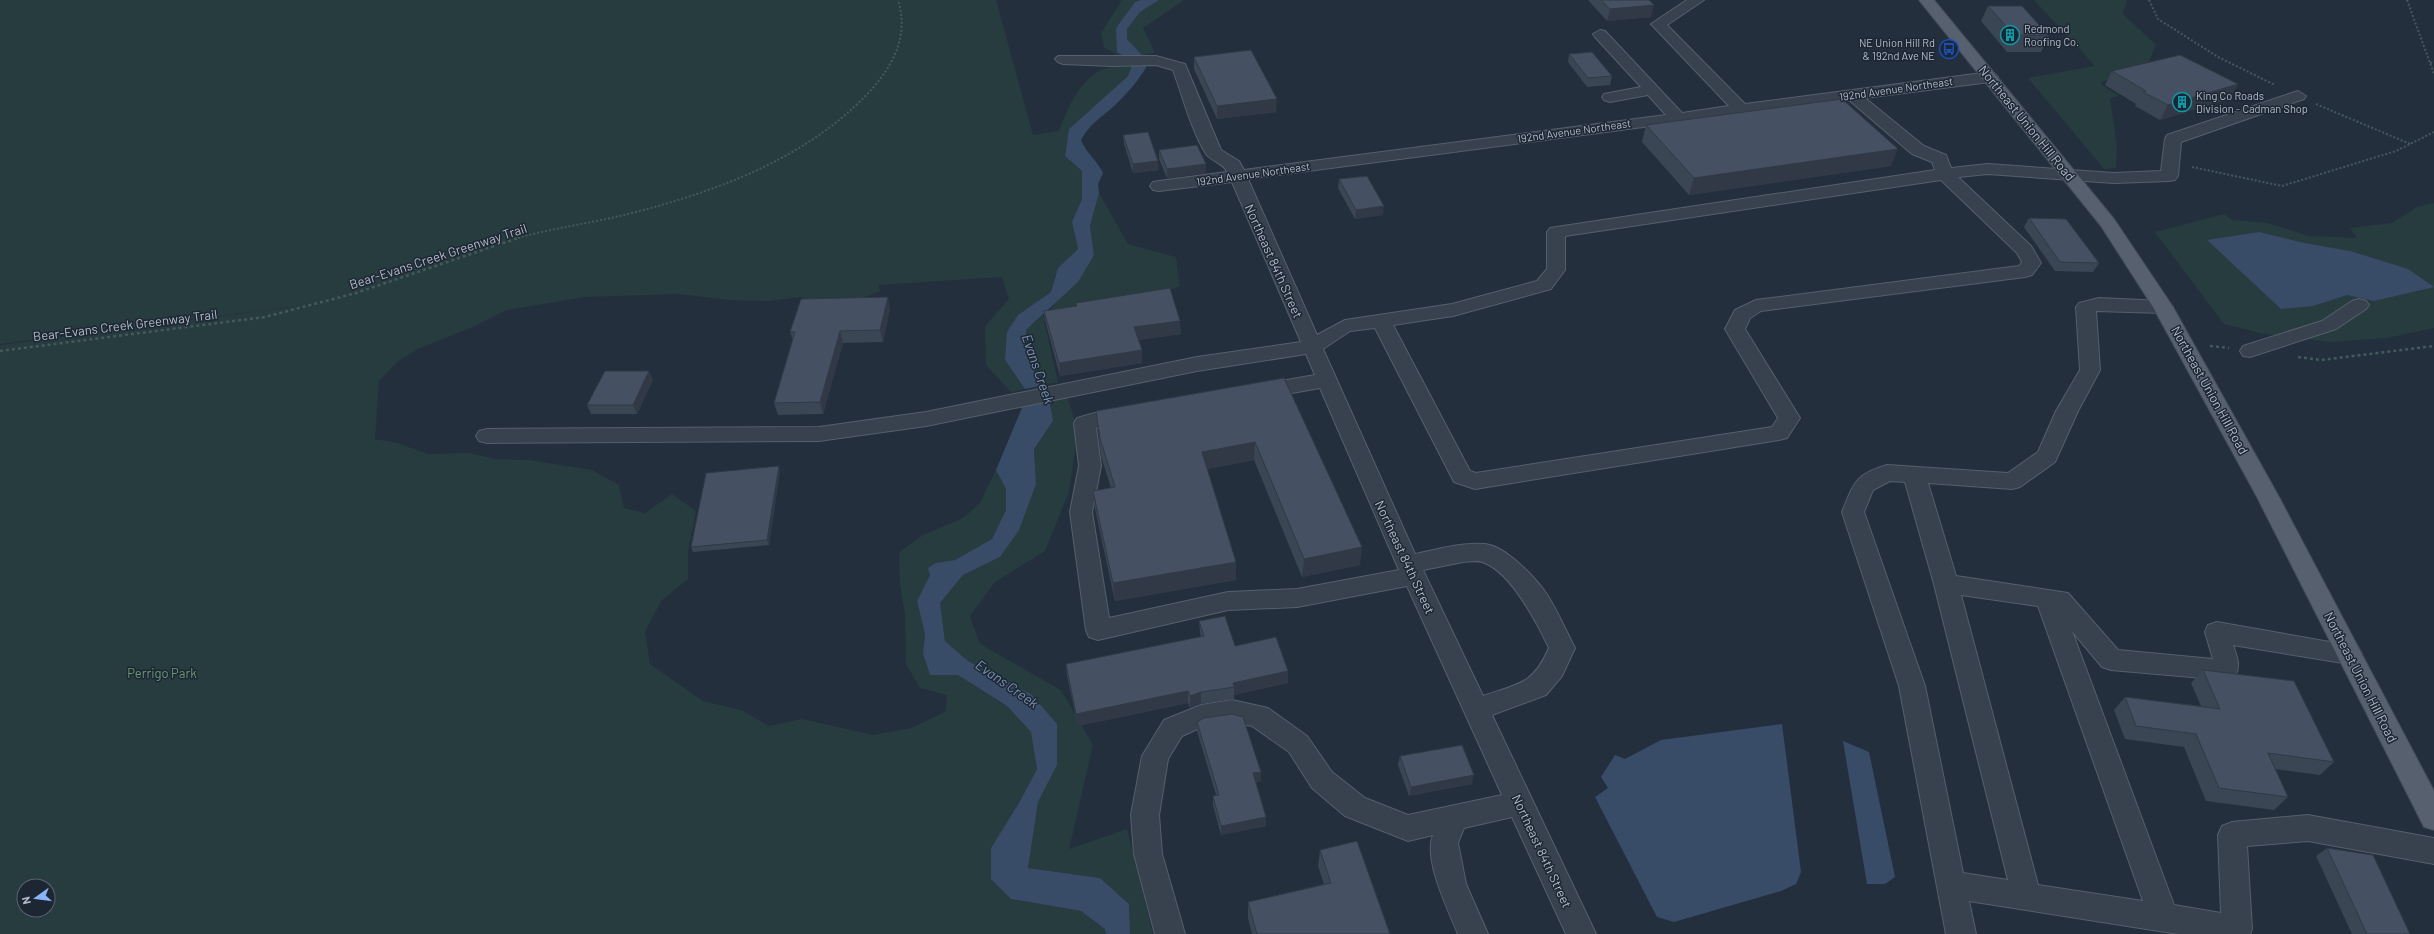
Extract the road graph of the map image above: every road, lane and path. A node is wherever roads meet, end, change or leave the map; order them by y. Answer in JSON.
{"nodes":[{"id":1,"x":898,"y":0,"type":"edge"},
{"id":2,"x":1697,"y":0,"type":"edge"},
{"id":3,"x":1926,"y":0,"type":"edge"},
{"id":4,"x":2149,"y":0,"type":"edge"},
{"id":5,"x":2407,"y":0,"type":"edge"},
{"id":6,"x":1600,"y":34,"type":"dead end"},
{"id":7,"x":1063,"y":59,"type":"dead end"},
{"id":8,"x":2430,"y":62,"type":"junction"},
{"id":9,"x":2434,"y":62,"type":"edge"},
{"id":10,"x":2434,"y":74,"type":"edge"},
{"id":11,"x":1990,"y":77,"type":"junction"},
{"id":12,"x":1652,"y":90,"type":"junction"},
{"id":13,"x":1852,"y":95,"type":"junction"},
{"id":14,"x":2298,"y":96,"type":"junction"},
{"id":15,"x":1610,"y":97,"type":"dead end"},
{"id":16,"x":1741,"y":110,"type":"junction"},
{"id":17,"x":1678,"y":118,"type":"junction"},
{"id":18,"x":2434,"y":132,"type":"edge"},
{"id":19,"x":2410,"y":144,"type":"junction"},
{"id":20,"x":2170,"y":162,"type":"junction"},
{"id":21,"x":1944,"y":173,"type":"junction"},
{"id":22,"x":2068,"y":173,"type":"junction"},
{"id":23,"x":1238,"y":176,"type":"junction"},
{"id":24,"x":1159,"y":186,"type":"dead end"},
{"id":25,"x":2359,"y":305,"type":"dead end"},
{"id":26,"x":2163,"y":306,"type":"junction"},
{"id":27,"x":1381,"y":320,"type":"junction"},
{"id":28,"x":1312,"y":347,"type":"junction"},
{"id":29,"x":0,"y":351,"type":"edge"},
{"id":30,"x":2250,"y":351,"type":"dead end"},
{"id":31,"x":1327,"y":380,"type":"junction"},
{"id":32,"x":1239,"y":396,"type":"edge"},
{"id":33,"x":1147,"y":412,"type":"edge"},
{"id":34,"x":487,"y":436,"type":"dead end"},
{"id":35,"x":1914,"y":475,"type":"junction"},
{"id":36,"x":1411,"y":570,"type":"junction"},
{"id":37,"x":1946,"y":584,"type":"junction"},
{"id":38,"x":2046,"y":598,"type":"junction"},
{"id":39,"x":2349,"y":654,"type":"junction"},
{"id":40,"x":1476,"y":710,"type":"junction"},
{"id":41,"x":1520,"y":803,"type":"junction"},
{"id":42,"x":1455,"y":816,"type":"junction"},
{"id":43,"x":2434,"y":818,"type":"edge"},
{"id":44,"x":2434,"y":851,"type":"edge"},
{"id":45,"x":1950,"y":884,"type":"junction"},
{"id":46,"x":2027,"y":897,"type":"junction"},
{"id":47,"x":2164,"y":918,"type":"junction"},
{"id":48,"x":2238,"y":932,"type":"edge"},
{"id":49,"x":1170,"y":934,"type":"edge"},
{"id":50,"x":1473,"y":934,"type":"edge"},
{"id":51,"x":1582,"y":934,"type":"edge"},
{"id":52,"x":1961,"y":934,"type":"edge"}],
"edges":[{"from":1,"to":29,"type":"path","name":"Bear-Evans Creek Greenway Trail"},
{"from":2,"to":16,"type":"street"},
{"from":3,"to":11,"type":"main road","name":"Northeast Union Hill Road"},
{"from":4,"to":14,"type":"path"},
{"from":5,"to":8,"type":"path"},
{"from":6,"to":12,"type":"street"},
{"from":7,"to":23,"type":"street","name":"Northeast 84th Street"},
{"from":8,"to":9,"type":"path"},
{"from":8,"to":10,"type":"path"},
{"from":11,"to":13,"type":"street","name":"192nd Avenue Northeast"},
{"from":11,"to":22,"type":"main road","name":"Northeast Union Hill Road"},
{"from":12,"to":15,"type":"street"},
{"from":12,"to":17,"type":"street"},
{"from":13,"to":16,"type":"street","name":"192nd Avenue Northeast"},
{"from":13,"to":21,"type":"street"},
{"from":14,"to":19,"type":"path"},
{"from":14,"to":20,"type":"street"},
{"from":16,"to":17,"type":"street","name":"192nd Avenue Northeast"},
{"from":17,"to":23,"type":"street","name":"192nd Avenue Northeast"},
{"from":18,"to":19,"type":"path"},
{"from":19,"to":20,"type":"path"},
{"from":20,"to":22,"type":"street"},
{"from":21,"to":22,"type":"street"},
{"from":21,"to":27,"type":"street"},
{"from":21,"to":27,"type":"street"},
{"from":22,"to":26,"type":"main road","name":"Northeast Union Hill Road"},
{"from":23,"to":24,"type":"street","name":"192nd Avenue Northeast"},
{"from":23,"to":28,"type":"street","name":"Northeast 84th Street"},
{"from":25,"to":30,"type":"street"},
{"from":26,"to":35,"type":"street"},
{"from":26,"to":39,"type":"main road","name":"Northeast Union Hill Road"},
{"from":27,"to":28,"type":"street"},
{"from":28,"to":31,"type":"street","name":"Northeast 84th Street"},
{"from":28,"to":34,"type":"street"},
{"from":31,"to":32,"type":"street"},
{"from":31,"to":36,"type":"street","name":"Northeast 84th Street"},
{"from":33,"to":36,"type":"street"},
{"from":35,"to":37,"type":"street"},
{"from":35,"to":45,"type":"street"},
{"from":36,"to":40,"type":"street","name":"Northeast 84th Street"},
{"from":36,"to":40,"type":"street"},
{"from":37,"to":38,"type":"street"},
{"from":37,"to":46,"type":"street"},
{"from":38,"to":39,"type":"street"},
{"from":38,"to":47,"type":"street"},
{"from":39,"to":43,"type":"main road","name":"Northeast Union Hill Road"},
{"from":40,"to":41,"type":"street","name":"Northeast 84th Street"},
{"from":41,"to":42,"type":"street"},
{"from":41,"to":51,"type":"street","name":"Northeast 84th Street"},
{"from":42,"to":49,"type":"street"},
{"from":42,"to":50,"type":"street"},
{"from":44,"to":48,"type":"street"},
{"from":45,"to":46,"type":"street"},
{"from":45,"to":52,"type":"street"},
{"from":46,"to":47,"type":"street"},
{"from":47,"to":48,"type":"street"}]}
